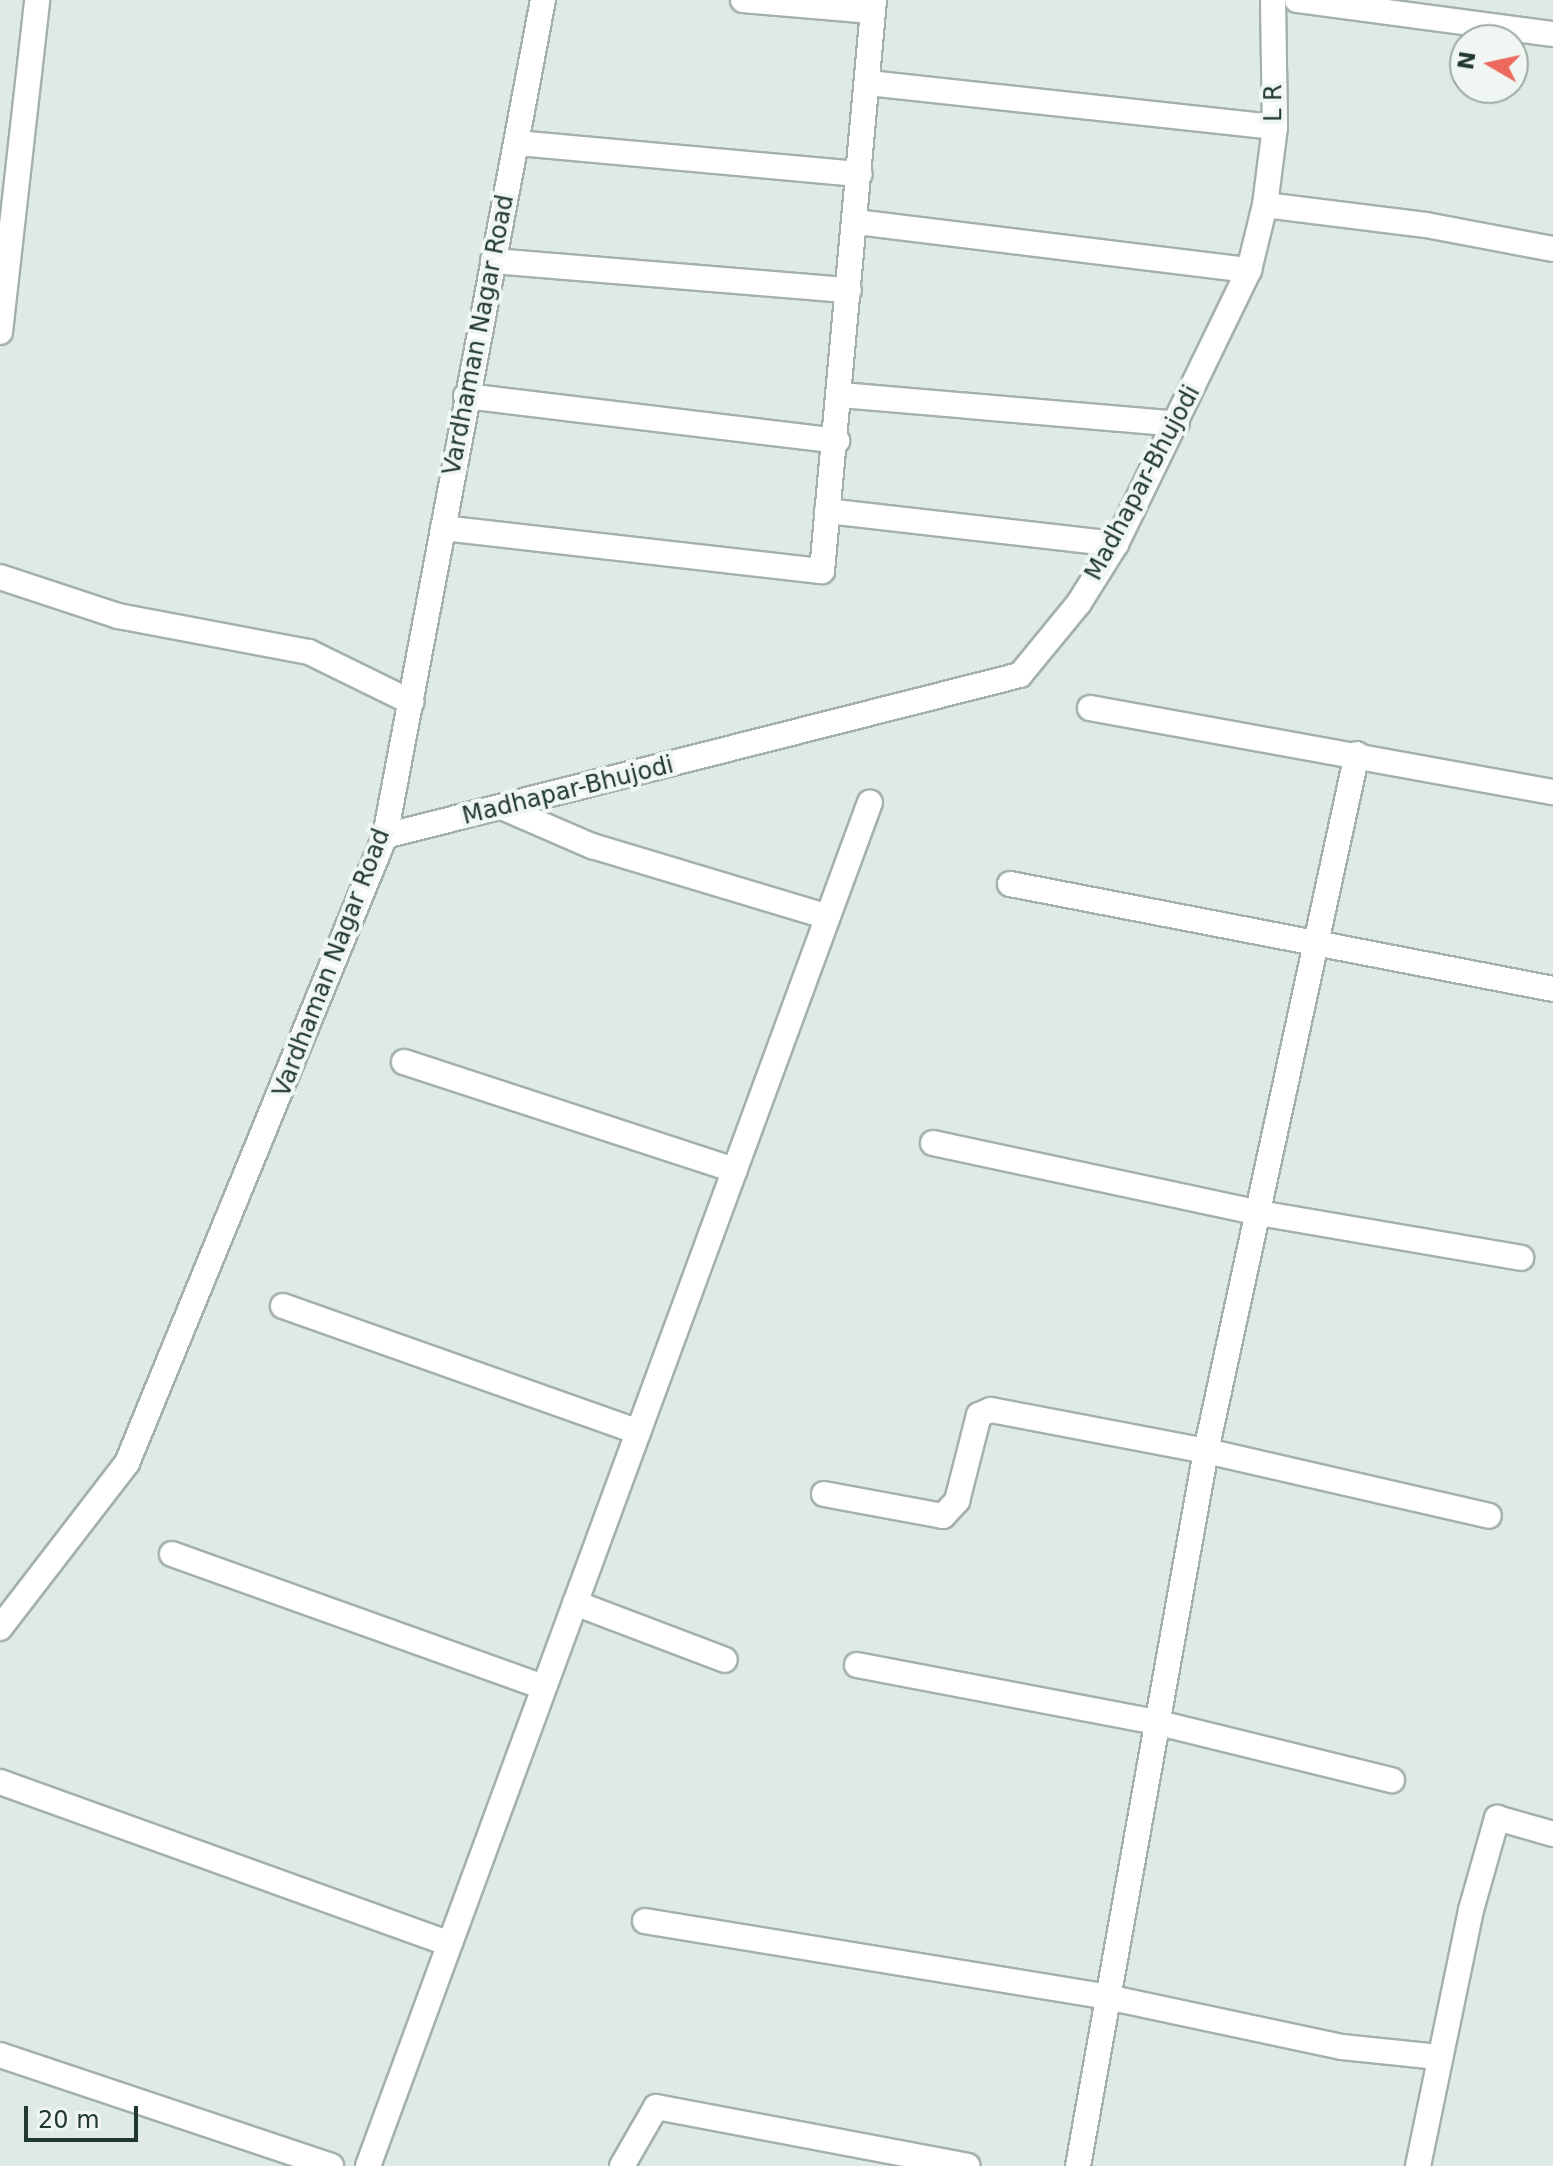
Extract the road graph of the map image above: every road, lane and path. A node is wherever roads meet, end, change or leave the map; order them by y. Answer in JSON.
{"nodes":[{"id":1,"x":37,"y":0,"type":"edge"},
{"id":2,"x":543,"y":0,"type":"edge"},
{"id":3,"x":743,"y":0,"type":"edge"},
{"id":4,"x":1273,"y":0,"type":"edge"},
{"id":5,"x":1297,"y":0,"type":"edge"},
{"id":6,"x":873,"y":5,"type":"edge"},
{"id":7,"x":1553,"y":34,"type":"edge"},
{"id":8,"x":869,"y":83,"type":"junction"},
{"id":9,"x":1275,"y":127,"type":"junction"},
{"id":10,"x":517,"y":143,"type":"junction"},
{"id":11,"x":860,"y":174,"type":"junction"},
{"id":12,"x":1265,"y":205,"type":"junction"},
{"id":13,"x":857,"y":222,"type":"junction"},
{"id":14,"x":1553,"y":249,"type":"edge"},
{"id":15,"x":493,"y":261,"type":"junction"},
{"id":16,"x":1249,"y":270,"type":"junction"},
{"id":17,"x":849,"y":290,"type":"junction"},
{"id":18,"x":0,"y":332,"type":"edge"},
{"id":19,"x":841,"y":395,"type":"junction"},
{"id":20,"x":466,"y":396,"type":"junction"},
{"id":21,"x":1177,"y":424,"type":"junction"},
{"id":22,"x":837,"y":441,"type":"junction"},
{"id":23,"x":827,"y":511,"type":"junction"},
{"id":24,"x":443,"y":528,"type":"junction"},
{"id":25,"x":1116,"y":544,"type":"junction"},
{"id":26,"x":0,"y":577,"type":"edge"},
{"id":27,"x":411,"y":702,"type":"junction"},
{"id":28,"x":1090,"y":708,"type":"dead end"},
{"id":29,"x":1357,"y":754,"type":"junction"},
{"id":30,"x":1553,"y":792,"type":"edge"},
{"id":31,"x":870,"y":802,"type":"dead end"},
{"id":32,"x":504,"y":808,"type":"junction"},
{"id":33,"x":385,"y":836,"type":"junction"},
{"id":34,"x":1010,"y":884,"type":"dead end"},
{"id":35,"x":828,"y":917,"type":"junction"},
{"id":36,"x":1313,"y":944,"type":"junction"},
{"id":37,"x":1553,"y":989,"type":"edge"},
{"id":38,"x":404,"y":1062,"type":"dead end"},
{"id":39,"x":933,"y":1143,"type":"dead end"},
{"id":40,"x":735,"y":1170,"type":"junction"},
{"id":41,"x":1259,"y":1213,"type":"junction"},
{"id":42,"x":1521,"y":1258,"type":"dead end"},
{"id":43,"x":283,"y":1306,"type":"dead end"},
{"id":44,"x":638,"y":1432,"type":"junction"},
{"id":45,"x":1206,"y":1451,"type":"junction"},
{"id":46,"x":824,"y":1494,"type":"dead end"},
{"id":47,"x":1489,"y":1516,"type":"dead end"},
{"id":48,"x":172,"y":1554,"type":"dead end"},
{"id":49,"x":575,"y":1603,"type":"junction"},
{"id":50,"x":0,"y":1628,"type":"edge"},
{"id":51,"x":725,"y":1660,"type":"dead end"},
{"id":52,"x":857,"y":1665,"type":"dead end"},
{"id":53,"x":544,"y":1687,"type":"junction"},
{"id":54,"x":1155,"y":1722,"type":"junction"},
{"id":55,"x":1392,"y":1780,"type":"dead end"},
{"id":56,"x":0,"y":1782,"type":"edge"},
{"id":57,"x":1553,"y":1834,"type":"edge"},
{"id":58,"x":645,"y":1921,"type":"dead end"},
{"id":59,"x":449,"y":1944,"type":"junction"},
{"id":60,"x":1107,"y":1997,"type":"junction"},
{"id":61,"x":0,"y":2055,"type":"edge"},
{"id":62,"x":1438,"y":2057,"type":"junction"},
{"id":63,"x":331,"y":2166,"type":"edge"},
{"id":64,"x":368,"y":2166,"type":"edge"},
{"id":65,"x":622,"y":2166,"type":"edge"},
{"id":66,"x":967,"y":2166,"type":"edge"},
{"id":67,"x":1078,"y":2166,"type":"edge"},
{"id":68,"x":1418,"y":2166,"type":"edge"}],
"edges":[{"from":1,"to":18,"type":"street"},
{"from":2,"to":10,"type":"street","name":"Vardhaman Nagar Road"},
{"from":3,"to":6,"type":"street"},
{"from":4,"to":9,"type":"street","name":"L R"},
{"from":5,"to":7,"type":"street"},
{"from":6,"to":8,"type":"street"},
{"from":8,"to":9,"type":"street"},
{"from":8,"to":11,"type":"street"},
{"from":9,"to":12,"type":"street","name":"L R"},
{"from":10,"to":11,"type":"street"},
{"from":10,"to":15,"type":"street","name":"Vardhaman Nagar Road"},
{"from":11,"to":13,"type":"street"},
{"from":12,"to":14,"type":"street"},
{"from":12,"to":16,"type":"street","name":"Madhapar-Bhujodi"},
{"from":13,"to":16,"type":"street"},
{"from":13,"to":17,"type":"street"},
{"from":15,"to":17,"type":"street"},
{"from":15,"to":20,"type":"street","name":"Vardhaman Nagar Road"},
{"from":16,"to":21,"type":"street","name":"Madhapar-Bhujodi"},
{"from":17,"to":19,"type":"street"},
{"from":19,"to":21,"type":"street"},
{"from":19,"to":22,"type":"street"},
{"from":20,"to":22,"type":"street"},
{"from":20,"to":24,"type":"street","name":"Vardhaman Nagar Road"},
{"from":21,"to":25,"type":"street","name":"Madhapar-Bhujodi"},
{"from":22,"to":23,"type":"street"},
{"from":23,"to":24,"type":"street"},
{"from":23,"to":25,"type":"street"},
{"from":24,"to":27,"type":"street","name":"Vardhaman Nagar Road"},
{"from":25,"to":32,"type":"street","name":"Madhapar-Bhujodi"},
{"from":26,"to":27,"type":"street"},
{"from":27,"to":33,"type":"street","name":"Vardhaman Nagar Road"},
{"from":28,"to":29,"type":"street"},
{"from":29,"to":30,"type":"street"},
{"from":29,"to":36,"type":"street"},
{"from":31,"to":35,"type":"street"},
{"from":32,"to":33,"type":"street","name":"Madhapar-Bhujodi"},
{"from":32,"to":35,"type":"street"},
{"from":33,"to":50,"type":"street","name":"Vardhaman Nagar Road"},
{"from":34,"to":36,"type":"street"},
{"from":35,"to":40,"type":"street"},
{"from":36,"to":37,"type":"street"},
{"from":36,"to":41,"type":"street"},
{"from":38,"to":40,"type":"street"},
{"from":39,"to":41,"type":"street"},
{"from":40,"to":44,"type":"street"},
{"from":41,"to":42,"type":"street"},
{"from":41,"to":45,"type":"street"},
{"from":43,"to":44,"type":"street"},
{"from":44,"to":49,"type":"street"},
{"from":45,"to":46,"type":"street"},
{"from":45,"to":47,"type":"street"},
{"from":45,"to":54,"type":"street"},
{"from":48,"to":53,"type":"street"},
{"from":49,"to":51,"type":"street"},
{"from":49,"to":53,"type":"street"},
{"from":52,"to":54,"type":"street"},
{"from":53,"to":59,"type":"street"},
{"from":54,"to":55,"type":"street"},
{"from":54,"to":60,"type":"street"},
{"from":56,"to":59,"type":"street"},
{"from":57,"to":62,"type":"street"},
{"from":58,"to":60,"type":"street"},
{"from":59,"to":64,"type":"street"},
{"from":60,"to":62,"type":"street"},
{"from":60,"to":67,"type":"street"},
{"from":61,"to":63,"type":"street"},
{"from":62,"to":68,"type":"street"},
{"from":65,"to":66,"type":"street"}]}
